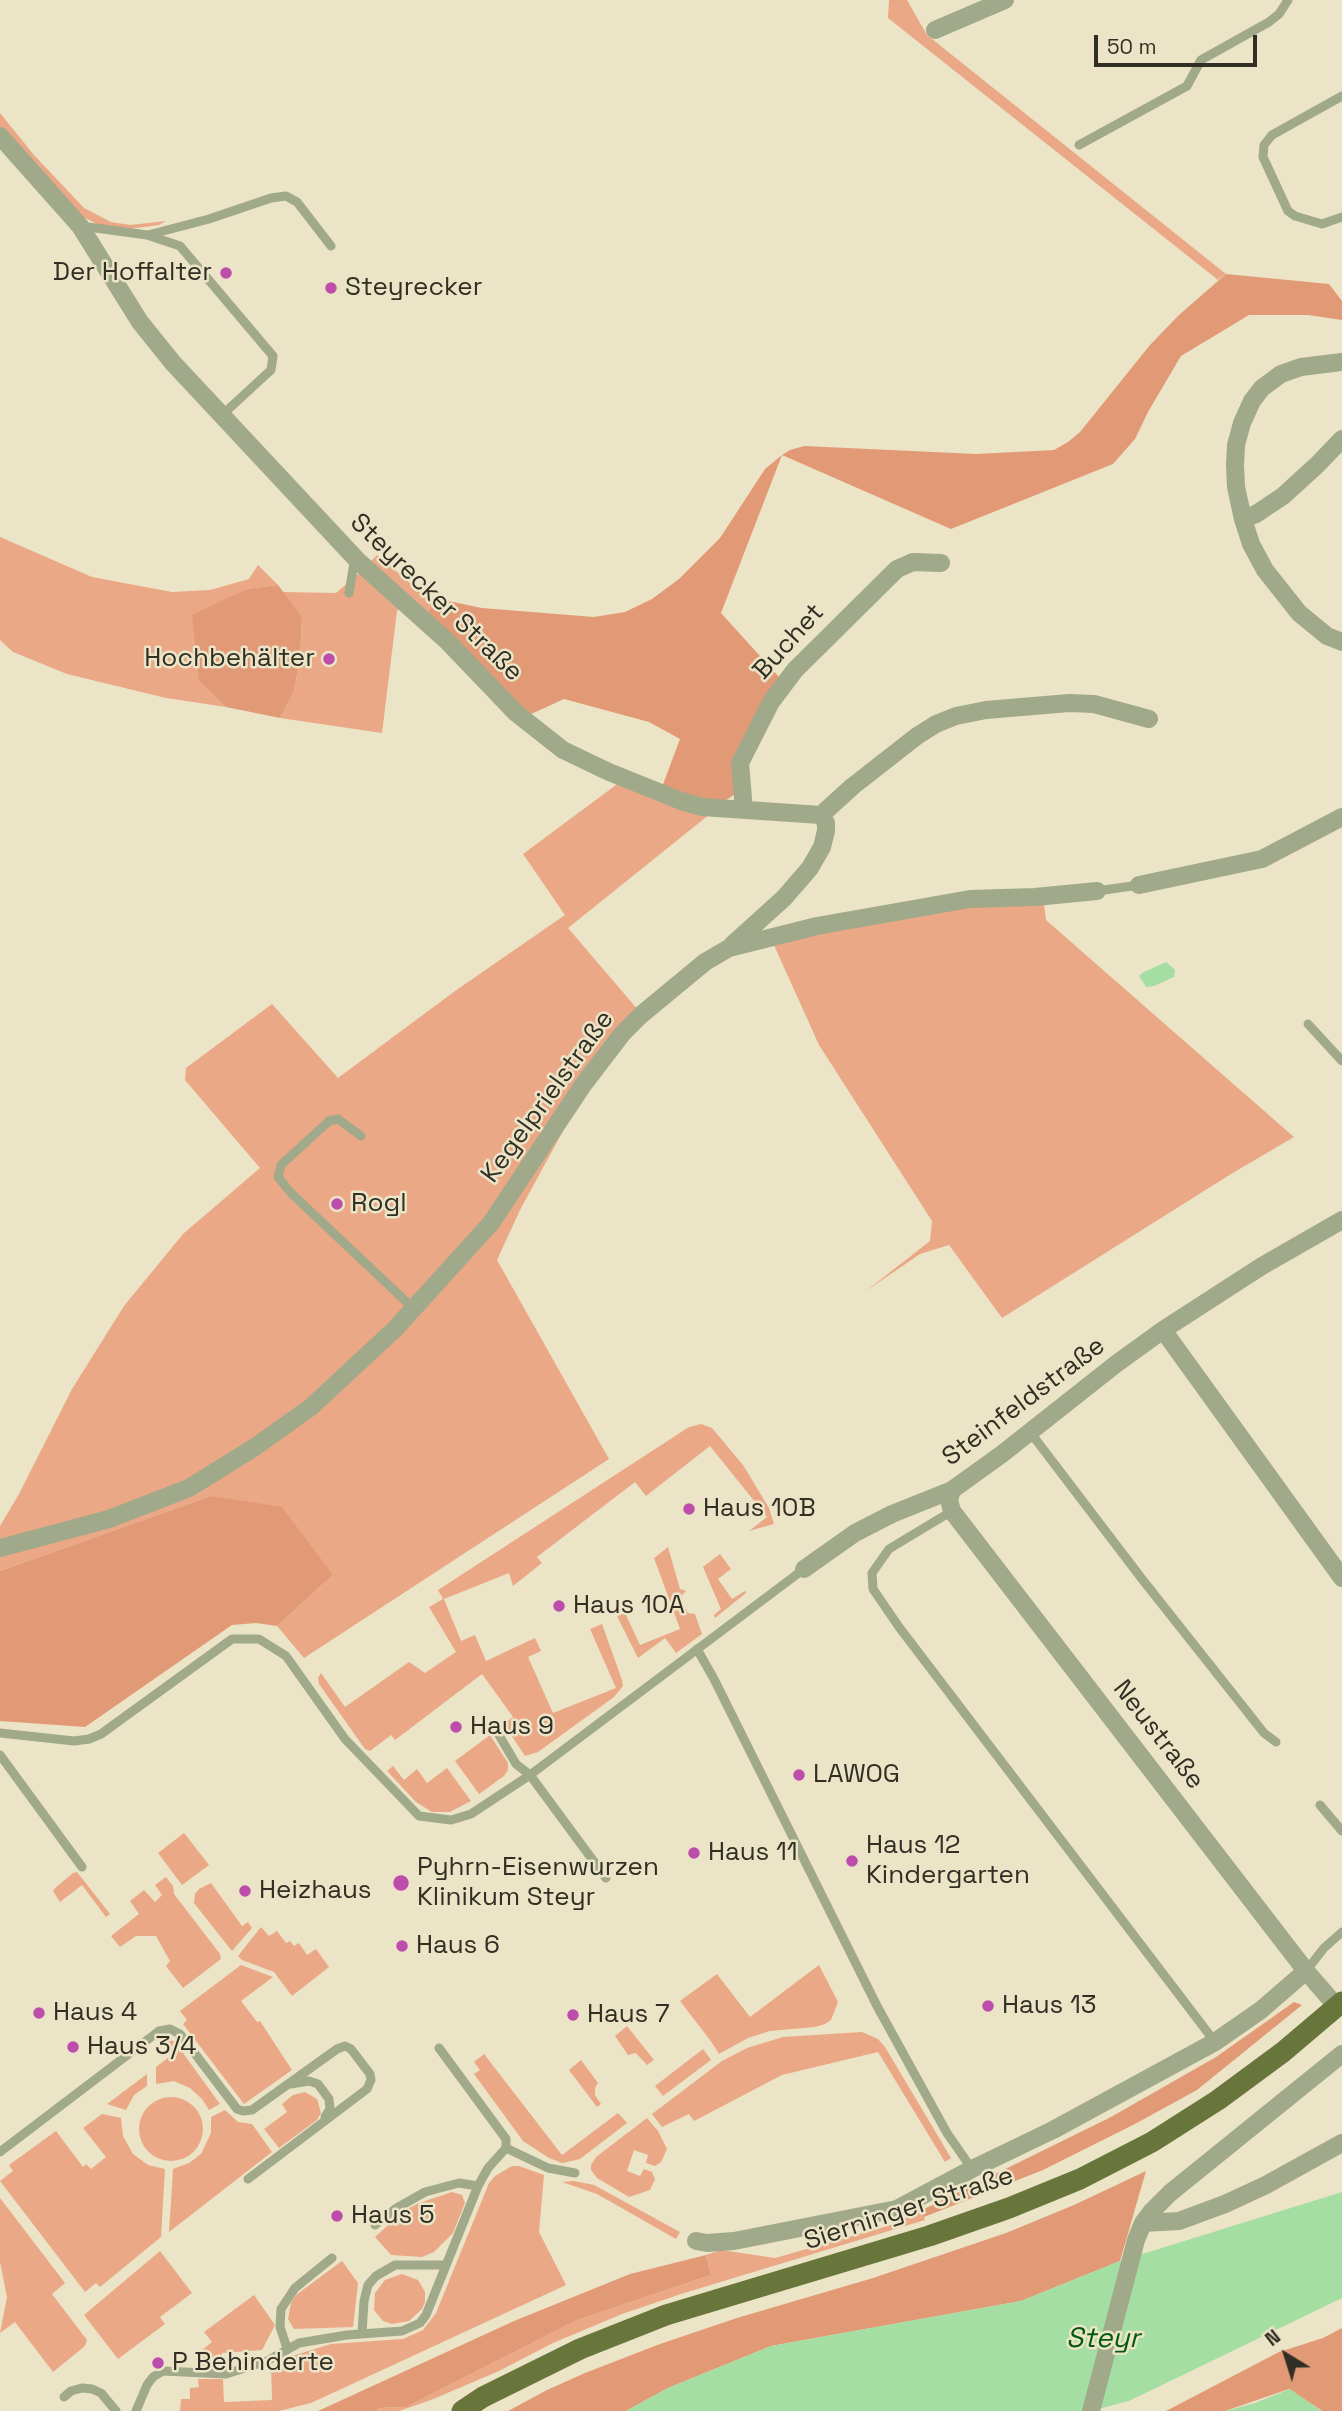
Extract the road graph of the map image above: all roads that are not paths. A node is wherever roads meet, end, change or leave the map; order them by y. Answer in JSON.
{"nodes":[{"id":1,"x":1005,"y":0,"type":"edge"},
{"id":2,"x":1288,"y":0,"type":"edge"},
{"id":3,"x":935,"y":30,"type":"dead end"},
{"id":4,"x":1342,"y":96,"type":"edge"},
{"id":5,"x":0,"y":136,"type":"edge"},
{"id":6,"x":1079,"y":145,"type":"dead end"},
{"id":7,"x":1342,"y":217,"type":"edge"},
{"id":8,"x":80,"y":226,"type":"junction"},
{"id":9,"x":147,"y":235,"type":"junction"},
{"id":10,"x":331,"y":246,"type":"dead end"},
{"id":11,"x":1342,"y":362,"type":"edge"},
{"id":12,"x":221,"y":415,"type":"junction"},
{"id":13,"x":1342,"y":439,"type":"edge"},
{"id":14,"x":1243,"y":519,"type":"junction"},
{"id":15,"x":355,"y":557,"type":"junction"},
{"id":16,"x":941,"y":563,"type":"dead end"},
{"id":17,"x":348,"y":593,"type":"dead end"},
{"id":18,"x":1342,"y":642,"type":"edge"},
{"id":19,"x":1149,"y":719,"type":"dead end"},
{"id":20,"x":744,"y":810,"type":"junction"},
{"id":21,"x":821,"y":815,"type":"junction"},
{"id":22,"x":1342,"y":817,"type":"edge"},
{"id":23,"x":1139,"y":886,"type":"joint"},
{"id":24,"x":1097,"y":891,"type":"joint"},
{"id":25,"x":729,"y":948,"type":"junction"},
{"id":26,"x":1308,"y":1024,"type":"dead end"},
{"id":27,"x":1342,"y":1061,"type":"edge"},
{"id":28,"x":361,"y":1136,"type":"dead end"},
{"id":29,"x":1342,"y":1220,"type":"edge"},
{"id":30,"x":414,"y":1309,"type":"junction"},
{"id":31,"x":1163,"y":1330,"type":"junction"},
{"id":32,"x":1030,"y":1432,"type":"junction"},
{"id":33,"x":952,"y":1490,"type":"junction"},
{"id":34,"x":952,"y":1511,"type":"junction"},
{"id":35,"x":0,"y":1548,"type":"edge"},
{"id":36,"x":804,"y":1569,"type":"joint"},
{"id":37,"x":1342,"y":1578,"type":"edge"},
{"id":38,"x":697,"y":1649,"type":"junction"},
{"id":39,"x":496,"y":1730,"type":"dead end"},
{"id":40,"x":0,"y":1734,"type":"edge"},
{"id":41,"x":1276,"y":1742,"type":"dead end"},
{"id":42,"x":0,"y":1755,"type":"edge"},
{"id":43,"x":530,"y":1775,"type":"junction"},
{"id":44,"x":1320,"y":1805,"type":"dead end"},
{"id":45,"x":1342,"y":1831,"type":"edge"},
{"id":46,"x":82,"y":1867,"type":"dead end"},
{"id":47,"x":606,"y":1878,"type":"dead end"},
{"id":48,"x":1342,"y":1932,"type":"edge"},
{"id":49,"x":1306,"y":1971,"type":"junction"},
{"id":50,"x":1340,"y":2004,"type":"edge"},
{"id":51,"x":1215,"y":2042,"type":"junction"},
{"id":52,"x":439,"y":2048,"type":"dead end"},
{"id":53,"x":1342,"y":2054,"type":"edge"},
{"id":54,"x":287,"y":2085,"type":"junction"},
{"id":55,"x":320,"y":2125,"type":"junction"},
{"id":56,"x":1342,"y":2143,"type":"edge"},
{"id":57,"x":506,"y":2148,"type":"junction"},
{"id":58,"x":0,"y":2151,"type":"edge"},
{"id":59,"x":972,"y":2169,"type":"junction"},
{"id":60,"x":575,"y":2173,"type":"dead end"},
{"id":61,"x":248,"y":2179,"type":"dead end"},
{"id":62,"x":478,"y":2186,"type":"junction"},
{"id":63,"x":375,"y":2225,"type":"dead end"},
{"id":64,"x":1140,"y":2232,"type":"junction"},
{"id":65,"x":696,"y":2241,"type":"dead end"},
{"id":66,"x":332,"y":2258,"type":"dead end"},
{"id":67,"x":445,"y":2265,"type":"junction"},
{"id":68,"x":362,"y":2334,"type":"junction"},
{"id":69,"x":287,"y":2348,"type":"junction"},
{"id":70,"x":64,"y":2397,"type":"dead end"},
{"id":71,"x":116,"y":2411,"type":"edge"},
{"id":72,"x":136,"y":2411,"type":"edge"},
{"id":73,"x":462,"y":2411,"type":"edge"},
{"id":74,"x":1091,"y":2411,"type":"edge"}],
"edges":[{"from":1,"to":3,"type":"street"},
{"from":2,"to":6,"type":"lane"},
{"from":4,"to":7,"type":"lane"},
{"from":5,"to":8,"type":"street","name":"Steyrecker Straße"},
{"from":8,"to":9,"type":"lane"},
{"from":8,"to":12,"type":"street","name":"Steyrecker Straße"},
{"from":9,"to":10,"type":"lane"},
{"from":9,"to":12,"type":"lane"},
{"from":11,"to":14,"type":"street"},
{"from":12,"to":15,"type":"street","name":"Steyrecker Straße"},
{"from":13,"to":14,"type":"street"},
{"from":14,"to":18,"type":"street"},
{"from":15,"to":17,"type":"lane"},
{"from":15,"to":20,"type":"street","name":"Steyrecker Straße"},
{"from":16,"to":20,"type":"street","name":"Buchet"},
{"from":19,"to":21,"type":"street"},
{"from":20,"to":21,"type":"street","name":"Steyrecker Straße"},
{"from":21,"to":25,"type":"street"},
{"from":22,"to":23,"type":"street","name":"Kegelprielstraße"},
{"from":23,"to":24,"type":"lane","name":"Kegelprielstraße"},
{"from":24,"to":25,"type":"street","name":"Kegelprielstraße"},
{"from":25,"to":30,"type":"street","name":"Kegelprielstraße"},
{"from":26,"to":27,"type":"lane"},
{"from":28,"to":30,"type":"lane"},
{"from":29,"to":31,"type":"street","name":"Steinfeldstraße"},
{"from":30,"to":35,"type":"street","name":"Kegelprielstraße"},
{"from":31,"to":32,"type":"street","name":"Steinfeldstraße"},
{"from":31,"to":37,"type":"street"},
{"from":32,"to":33,"type":"street","name":"Steinfeldstraße"},
{"from":32,"to":41,"type":"lane"},
{"from":33,"to":34,"type":"street"},
{"from":33,"to":36,"type":"street","name":"Steinfeldstraße"},
{"from":34,"to":49,"type":"street","name":"Neustraße"},
{"from":34,"to":51,"type":"lane"},
{"from":36,"to":38,"type":"lane"},
{"from":38,"to":43,"type":"lane"},
{"from":38,"to":59,"type":"lane"},
{"from":39,"to":43,"type":"lane"},
{"from":40,"to":43,"type":"lane"},
{"from":42,"to":46,"type":"lane"},
{"from":43,"to":47,"type":"lane"},
{"from":44,"to":45,"type":"lane"},
{"from":48,"to":49,"type":"lane"},
{"from":49,"to":50,"type":"street","name":"Neustraße"},
{"from":49,"to":51,"type":"street"},
{"from":50,"to":73,"type":"main road","name":"Sierninger Straße"},
{"from":51,"to":59,"type":"street"},
{"from":52,"to":57,"type":"lane"},
{"from":53,"to":64,"type":"street"},
{"from":54,"to":55,"type":"lane"},
{"from":54,"to":55,"type":"lane"},
{"from":54,"to":58,"type":"lane"},
{"from":55,"to":61,"type":"lane"},
{"from":56,"to":64,"type":"street"},
{"from":57,"to":60,"type":"lane"},
{"from":57,"to":62,"type":"lane"},
{"from":59,"to":65,"type":"street"},
{"from":62,"to":63,"type":"lane"},
{"from":62,"to":67,"type":"lane"},
{"from":64,"to":74,"type":"street"},
{"from":66,"to":69,"type":"lane"},
{"from":67,"to":68,"type":"lane"},
{"from":67,"to":68,"type":"lane"},
{"from":68,"to":69,"type":"lane"},
{"from":69,"to":72,"type":"lane"},
{"from":70,"to":71,"type":"lane"}]}
